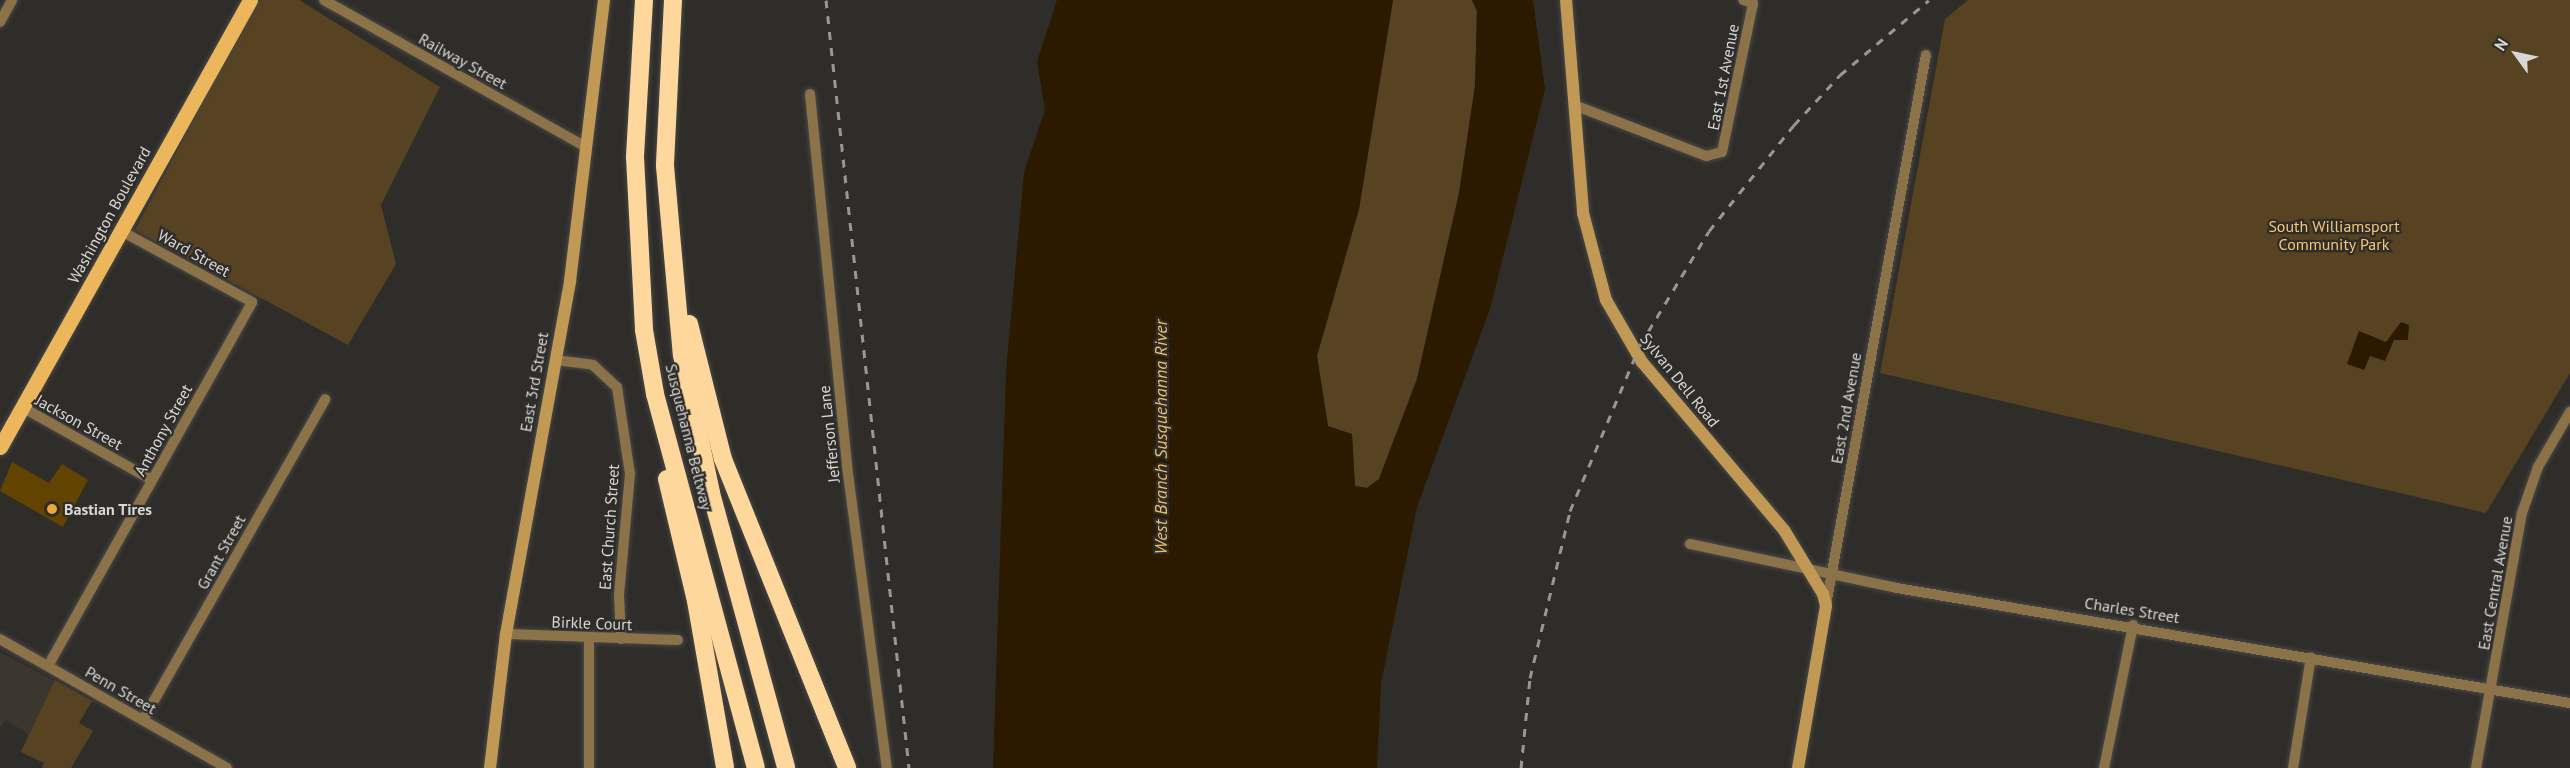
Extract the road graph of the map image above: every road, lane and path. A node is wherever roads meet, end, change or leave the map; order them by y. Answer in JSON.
{"nodes":[{"id":1,"x":12,"y":0,"type":"edge"},
{"id":2,"x":250,"y":0,"type":"edge"},
{"id":3,"x":324,"y":0,"type":"edge"},
{"id":4,"x":604,"y":0,"type":"edge"},
{"id":5,"x":644,"y":0,"type":"edge"},
{"id":6,"x":673,"y":0,"type":"edge"},
{"id":7,"x":1566,"y":0,"type":"edge"},
{"id":8,"x":1743,"y":0,"type":"edge"},
{"id":9,"x":0,"y":22,"type":"edge"},
{"id":10,"x":1926,"y":55,"type":"dead end"},
{"id":11,"x":810,"y":94,"type":"dead end"},
{"id":12,"x":1574,"y":105,"type":"junction"},
{"id":13,"x":665,"y":126,"type":"junction"},
{"id":14,"x":586,"y":147,"type":"junction"},
{"id":15,"x":121,"y":231,"type":"junction"},
{"id":16,"x":252,"y":302,"type":"joint"},
{"id":17,"x":555,"y":360,"type":"junction"},
{"id":18,"x":655,"y":394,"type":"junction"},
{"id":19,"x":325,"y":399,"type":"dead end"},
{"id":20,"x":22,"y":407,"type":"junction"},
{"id":21,"x":2570,"y":412,"type":"edge"},
{"id":22,"x":0,"y":447,"type":"edge"},
{"id":23,"x":152,"y":480,"type":"junction"},
{"id":24,"x":1690,"y":544,"type":"dead end"},
{"id":25,"x":1812,"y":568,"type":"junction"},
{"id":26,"x":1832,"y":575,"type":"junction"},
{"id":27,"x":1826,"y":606,"type":"junction"},
{"id":28,"x":2133,"y":625,"type":"junction"},
{"id":29,"x":506,"y":634,"type":"junction"},
{"id":30,"x":589,"y":638,"type":"junction"},
{"id":31,"x":0,"y":639,"type":"edge"},
{"id":32,"x":621,"y":639,"type":"junction"},
{"id":33,"x":678,"y":640,"type":"dead end"},
{"id":34,"x":2311,"y":657,"type":"junction"},
{"id":35,"x":48,"y":666,"type":"junction"},
{"id":36,"x":2491,"y":689,"type":"junction"},
{"id":37,"x":2570,"y":703,"type":"edge"},
{"id":38,"x":143,"y":720,"type":"junction"},
{"id":39,"x":890,"y":766,"type":"edge"},
{"id":40,"x":227,"y":768,"type":"edge"},
{"id":41,"x":490,"y":768,"type":"edge"},
{"id":42,"x":589,"y":768,"type":"edge"},
{"id":43,"x":725,"y":768,"type":"edge"},
{"id":44,"x":756,"y":768,"type":"edge"},
{"id":45,"x":786,"y":768,"type":"edge"},
{"id":46,"x":847,"y":768,"type":"edge"},
{"id":47,"x":1798,"y":768,"type":"edge"},
{"id":48,"x":2104,"y":768,"type":"edge"},
{"id":49,"x":2293,"y":768,"type":"edge"},
{"id":50,"x":2476,"y":768,"type":"edge"}],
"edges":[{"from":1,"to":9,"type":"street"},
{"from":2,"to":15,"type":"main road","name":"Washington Boulevard"},
{"from":3,"to":14,"type":"street","name":"Railway Street"},
{"from":4,"to":14,"type":"street","name":"East 3rd Street"},
{"from":5,"to":18,"type":"highway","name":"Susquehanna Beltway"},
{"from":6,"to":13,"type":"highway","name":"Susquehanna Beltway"},
{"from":7,"to":12,"type":"street","name":"Sylvan Dell Road"},
{"from":8,"to":12,"type":"street","name":"East 1st Avenue"},
{"from":10,"to":26,"type":"street","name":"East 2nd Avenue"},
{"from":11,"to":39,"type":"street","name":"Jefferson Lane"},
{"from":12,"to":25,"type":"street","name":"Sylvan Dell Road"},
{"from":13,"to":45,"type":"highway","name":"Susquehanna Beltway"},
{"from":13,"to":46,"type":"highway"},
{"from":14,"to":17,"type":"street","name":"East 3rd Street"},
{"from":15,"to":16,"type":"street","name":"Ward Street"},
{"from":15,"to":20,"type":"main road","name":"Washington Boulevard"},
{"from":16,"to":23,"type":"street","name":"Anthony Street"},
{"from":17,"to":29,"type":"street","name":"East 3rd Street"},
{"from":17,"to":32,"type":"street","name":"East Church Street"},
{"from":18,"to":43,"type":"highway"},
{"from":18,"to":44,"type":"highway","name":"Susquehanna Beltway"},
{"from":19,"to":38,"type":"street","name":"Grant Street"},
{"from":20,"to":22,"type":"main road","name":"Washington Boulevard"},
{"from":20,"to":23,"type":"street","name":"Jackson Street"},
{"from":21,"to":36,"type":"street","name":"East Central Avenue"},
{"from":23,"to":35,"type":"street","name":"Anthony Street"},
{"from":24,"to":25,"type":"street","name":"Charles Street"},
{"from":25,"to":26,"type":"street","name":"Charles Street"},
{"from":25,"to":27,"type":"street","name":"Sylvan Dell Road"},
{"from":26,"to":27,"type":"street","name":"East 2nd Avenue"},
{"from":26,"to":28,"type":"street","name":"Charles Street"},
{"from":27,"to":47,"type":"street","name":"East 2nd Avenue"},
{"from":28,"to":34,"type":"street","name":"Charles Street"},
{"from":28,"to":48,"type":"street"},
{"from":29,"to":30,"type":"street","name":"Birkle Court"},
{"from":29,"to":41,"type":"street","name":"East 3rd Street"},
{"from":30,"to":32,"type":"street","name":"Birkle Court"},
{"from":30,"to":42,"type":"street"},
{"from":31,"to":35,"type":"street","name":"Penn Street"},
{"from":32,"to":33,"type":"street","name":"Birkle Court"},
{"from":34,"to":36,"type":"street","name":"Charles Street"},
{"from":34,"to":49,"type":"street"},
{"from":35,"to":38,"type":"street","name":"Penn Street"},
{"from":36,"to":37,"type":"street","name":"Charles Street"},
{"from":36,"to":50,"type":"street","name":"East Central Avenue"},
{"from":38,"to":40,"type":"street","name":"Penn Street"}]}
